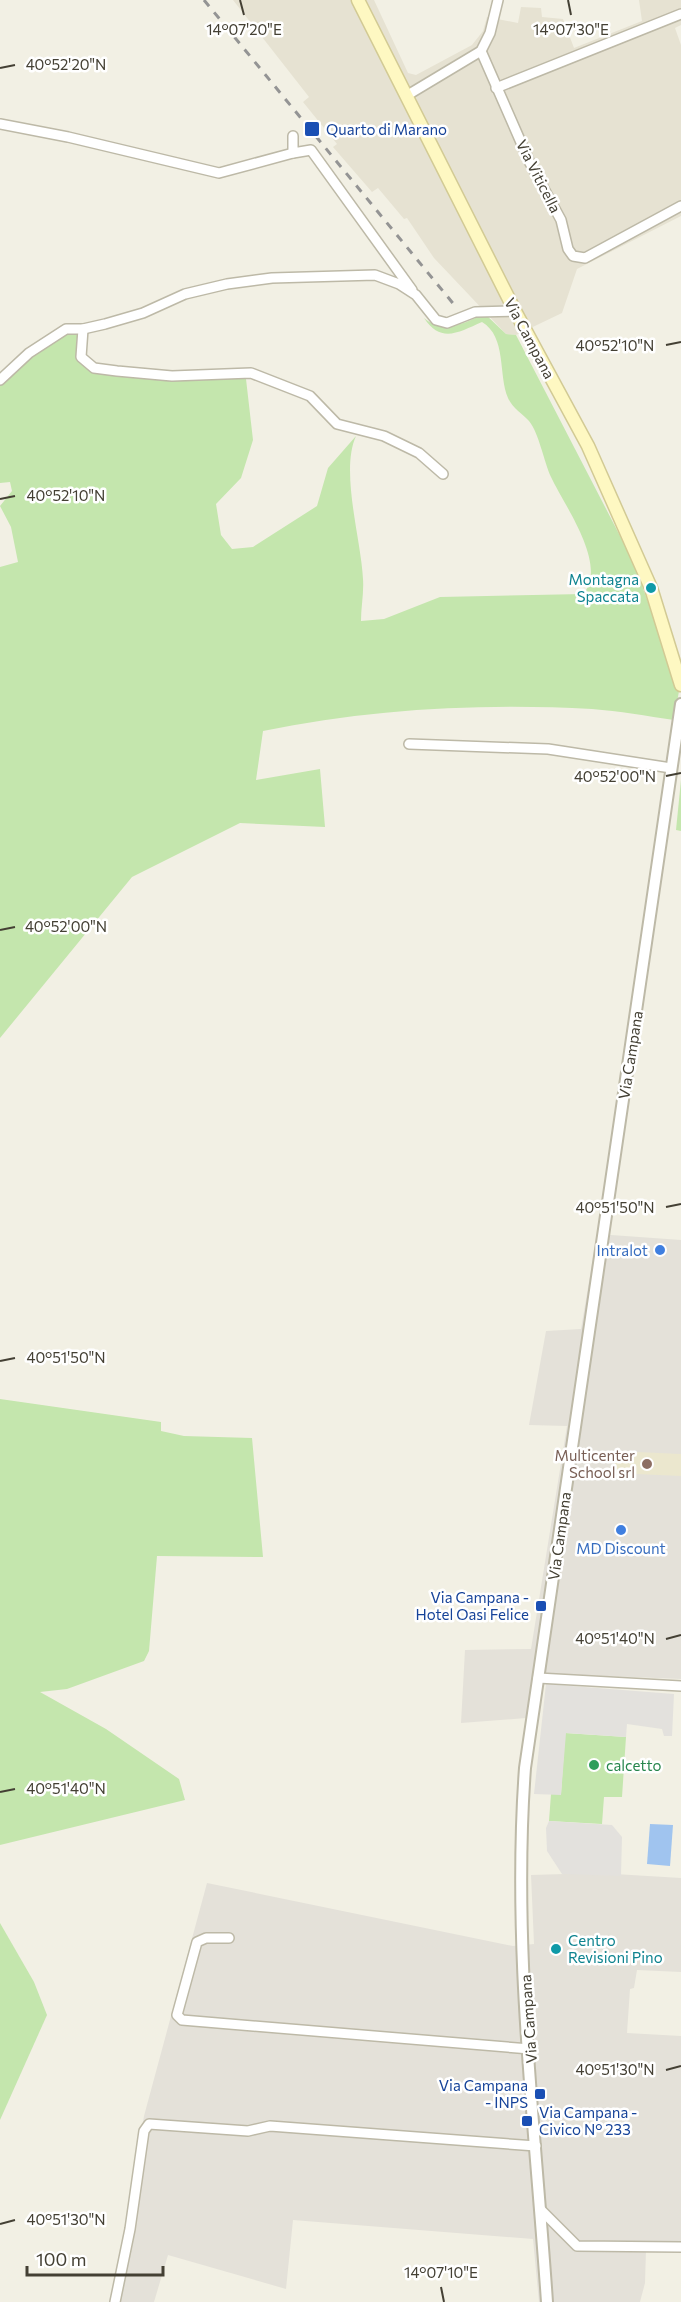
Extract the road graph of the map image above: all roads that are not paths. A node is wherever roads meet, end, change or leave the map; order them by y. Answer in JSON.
{"nodes":[{"id":1,"x":358,"y":0,"type":"edge"},
{"id":2,"x":498,"y":0,"type":"edge"},
{"id":3,"x":681,"y":14,"type":"edge"},
{"id":4,"x":480,"y":51,"type":"junction"},
{"id":5,"x":496,"y":88,"type":"junction"},
{"id":6,"x":406,"y":96,"type":"junction"},
{"id":7,"x":0,"y":124,"type":"edge"},
{"id":8,"x":293,"y":136,"type":"dead end"},
{"id":9,"x":293,"y":153,"type":"junction"},
{"id":10,"x":681,"y":206,"type":"edge"},
{"id":11,"x":416,"y":295,"type":"junction"},
{"id":12,"x":515,"y":311,"type":"junction"},
{"id":13,"x":83,"y":329,"type":"junction"},
{"id":14,"x":0,"y":380,"type":"edge"},
{"id":15,"x":443,"y":474,"type":"dead end"},
{"id":16,"x":681,"y":685,"type":"edge"},
{"id":17,"x":681,"y":704,"type":"edge"},
{"id":18,"x":409,"y":744,"type":"dead end"},
{"id":19,"x":671,"y":768,"type":"junction"},
{"id":20,"x":538,"y":1678,"type":"junction"},
{"id":21,"x":681,"y":1686,"type":"edge"},
{"id":22,"x":229,"y":1938,"type":"dead end"},
{"id":23,"x":530,"y":2049,"type":"junction"},
{"id":24,"x":536,"y":2146,"type":"junction"},
{"id":25,"x":541,"y":2210,"type":"junction"},
{"id":26,"x":681,"y":2247,"type":"edge"},
{"id":27,"x":115,"y":2302,"type":"edge"},
{"id":28,"x":547,"y":2302,"type":"edge"}],
"edges":[{"from":1,"to":6,"type":"main road","name":"Via Campana"},
{"from":2,"to":4,"type":"street"},
{"from":3,"to":5,"type":"street"},
{"from":4,"to":5,"type":"street","name":"Via Viticella"},
{"from":4,"to":6,"type":"street"},
{"from":5,"to":10,"type":"street","name":"Via Viticella"},
{"from":6,"to":12,"type":"main road","name":"Via Campana"},
{"from":7,"to":9,"type":"street"},
{"from":8,"to":9,"type":"street"},
{"from":9,"to":11,"type":"street"},
{"from":11,"to":12,"type":"street"},
{"from":11,"to":13,"type":"street"},
{"from":12,"to":16,"type":"main road","name":"Via Campana"},
{"from":13,"to":14,"type":"street"},
{"from":13,"to":15,"type":"street"},
{"from":17,"to":19,"type":"street","name":"Via Campana"},
{"from":18,"to":19,"type":"street"},
{"from":19,"to":20,"type":"street","name":"Via Campana"},
{"from":20,"to":21,"type":"street"},
{"from":20,"to":23,"type":"street","name":"Via Campana"},
{"from":22,"to":23,"type":"street"},
{"from":23,"to":24,"type":"street","name":"Via Campana"},
{"from":24,"to":25,"type":"street","name":"Via Campana"},
{"from":24,"to":27,"type":"street"},
{"from":25,"to":26,"type":"street"},
{"from":25,"to":28,"type":"street","name":"Via Campana"}]}
